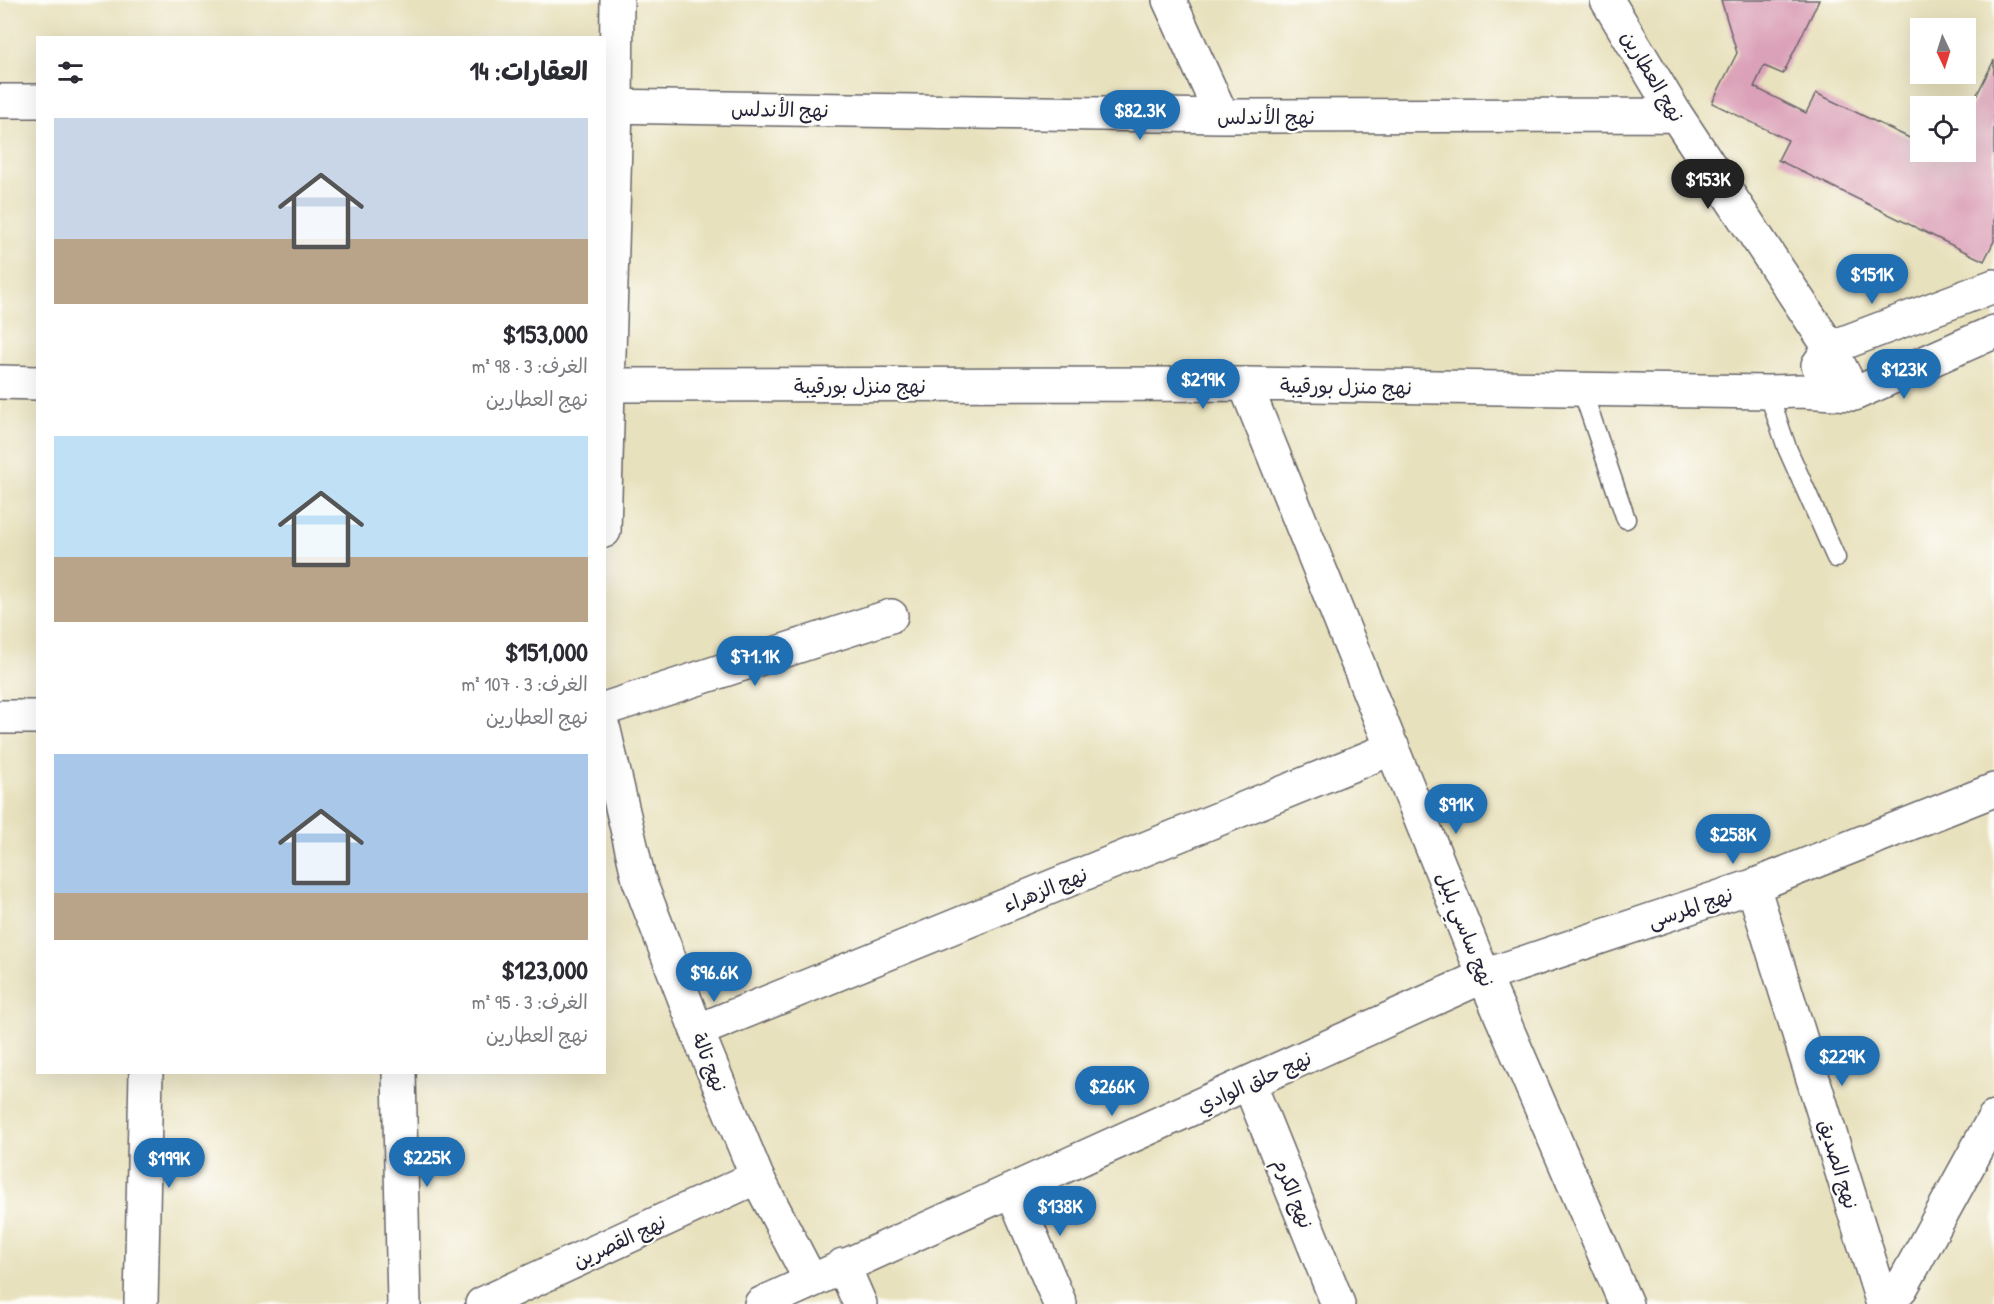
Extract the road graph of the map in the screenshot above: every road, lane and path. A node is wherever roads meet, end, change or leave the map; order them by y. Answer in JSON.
{"nodes":[{"id":1,"x":617,"y":0,"type":"edge"},
{"id":2,"x":1170,"y":0,"type":"edge"},
{"id":3,"x":1607,"y":0,"type":"edge"},
{"id":4,"x":0,"y":101,"type":"edge"},
{"id":5,"x":36,"y":101,"type":"edge"},
{"id":6,"x":610,"y":106,"type":"edge"},
{"id":7,"x":1222,"y":116,"type":"junction"},
{"id":8,"x":1676,"y":116,"type":"junction"},
{"id":9,"x":1994,"y":286,"type":"edge"},
{"id":10,"x":1994,"y":332,"type":"edge"},
{"id":11,"x":1830,"y":348,"type":"junction"},
{"id":12,"x":0,"y":382,"type":"edge"},
{"id":13,"x":36,"y":383,"type":"edge"},
{"id":14,"x":1245,"y":384,"type":"junction"},
{"id":15,"x":606,"y":385,"type":"edge"},
{"id":16,"x":1582,"y":390,"type":"junction"},
{"id":17,"x":1784,"y":391,"type":"junction"},
{"id":18,"x":1854,"y":394,"type":"junction"},
{"id":19,"x":1626,"y":519,"type":"dead end"},
{"id":20,"x":1836,"y":558,"type":"dead end"},
{"id":21,"x":891,"y":616,"type":"dead end"},
{"id":22,"x":606,"y":708,"type":"edge"},
{"id":23,"x":0,"y":717,"type":"edge"},
{"id":24,"x":36,"y":717,"type":"edge"},
{"id":25,"x":606,"y":738,"type":"edge"},
{"id":26,"x":1393,"y":748,"type":"junction"},
{"id":27,"x":1994,"y":790,"type":"edge"},
{"id":28,"x":1753,"y":885,"type":"junction"},
{"id":29,"x":1484,"y":976,"type":"junction"},
{"id":30,"x":697,"y":1031,"type":"junction"},
{"id":31,"x":146,"y":1074,"type":"edge"},
{"id":32,"x":399,"y":1074,"type":"edge"},
{"id":33,"x":1249,"y":1083,"type":"junction"},
{"id":34,"x":1994,"y":1118,"type":"edge"},
{"id":35,"x":757,"y":1178,"type":"junction"},
{"id":36,"x":1012,"y":1190,"type":"junction"},
{"id":37,"x":843,"y":1265,"type":"junction"},
{"id":38,"x":811,"y":1281,"type":"junction"},
{"id":39,"x":141,"y":1304,"type":"edge"},
{"id":40,"x":404,"y":1304,"type":"edge"},
{"id":41,"x":482,"y":1304,"type":"edge"},
{"id":42,"x":761,"y":1304,"type":"edge"},
{"id":43,"x":860,"y":1304,"type":"edge"},
{"id":44,"x":1060,"y":1304,"type":"edge"},
{"id":45,"x":1338,"y":1304,"type":"edge"},
{"id":46,"x":1626,"y":1304,"type":"edge"},
{"id":47,"x":1885,"y":1304,"type":"edge"}],
"edges":[{"from":1,"to":6,"type":"street"},
{"from":2,"to":7,"type":"street"},
{"from":3,"to":8,"type":"street","name":"نهج العطارين"},
{"from":4,"to":5,"type":"street"},
{"from":6,"to":7,"type":"street","name":"نهج الأندلس"},
{"from":6,"to":15,"type":"street"},
{"from":7,"to":8,"type":"street","name":"نهج الأندلس"},
{"from":8,"to":11,"type":"street","name":"نهج العطارين"},
{"from":9,"to":11,"type":"street"},
{"from":10,"to":18,"type":"street"},
{"from":11,"to":17,"type":"street"},
{"from":11,"to":18,"type":"street","name":"نهج العطارين"},
{"from":12,"to":13,"type":"street"},
{"from":14,"to":15,"type":"street","name":"نهج منزل بورقيبة"},
{"from":14,"to":16,"type":"street","name":"نهج منزل بورقيبة"},
{"from":14,"to":26,"type":"street","name":"نهج ساسي بليل"},
{"from":16,"to":17,"type":"street","name":"نهج منزل بورقيبة"},
{"from":16,"to":19,"type":"lane"},
{"from":17,"to":18,"type":"street","name":"نهج منزل بورقيبة"},
{"from":17,"to":20,"type":"lane"},
{"from":21,"to":22,"type":"street"},
{"from":23,"to":24,"type":"street"},
{"from":25,"to":30,"type":"street","name":"نهج تالة"},
{"from":26,"to":29,"type":"street","name":"نهج ساسي بليل"},
{"from":26,"to":30,"type":"street","name":"نهج الزهراء"},
{"from":27,"to":28,"type":"street","name":"نهج المرسى"},
{"from":28,"to":29,"type":"street","name":"نهج المرسى"},
{"from":28,"to":47,"type":"street","name":"نهج الصديق"},
{"from":29,"to":33,"type":"street","name":"نهج حلق الوادي"},
{"from":29,"to":46,"type":"street","name":"نهج ساسي بليل"},
{"from":30,"to":35,"type":"street","name":"نهج تالة"},
{"from":31,"to":39,"type":"street"},
{"from":32,"to":40,"type":"street"},
{"from":33,"to":36,"type":"street","name":"نهج حلق الوادي"},
{"from":33,"to":45,"type":"street","name":"نهج الكرم"},
{"from":34,"to":47,"type":"street"},
{"from":35,"to":38,"type":"street","name":"نهج تالة"},
{"from":35,"to":41,"type":"street","name":"نهج القصرين"},
{"from":36,"to":37,"type":"street","name":"نهج حلق الوادي"},
{"from":36,"to":44,"type":"street"},
{"from":37,"to":38,"type":"street","name":"نهج حلق الوادي"},
{"from":37,"to":43,"type":"street"},
{"from":38,"to":42,"type":"street","name":"نهج حلق الوادي"}]}
